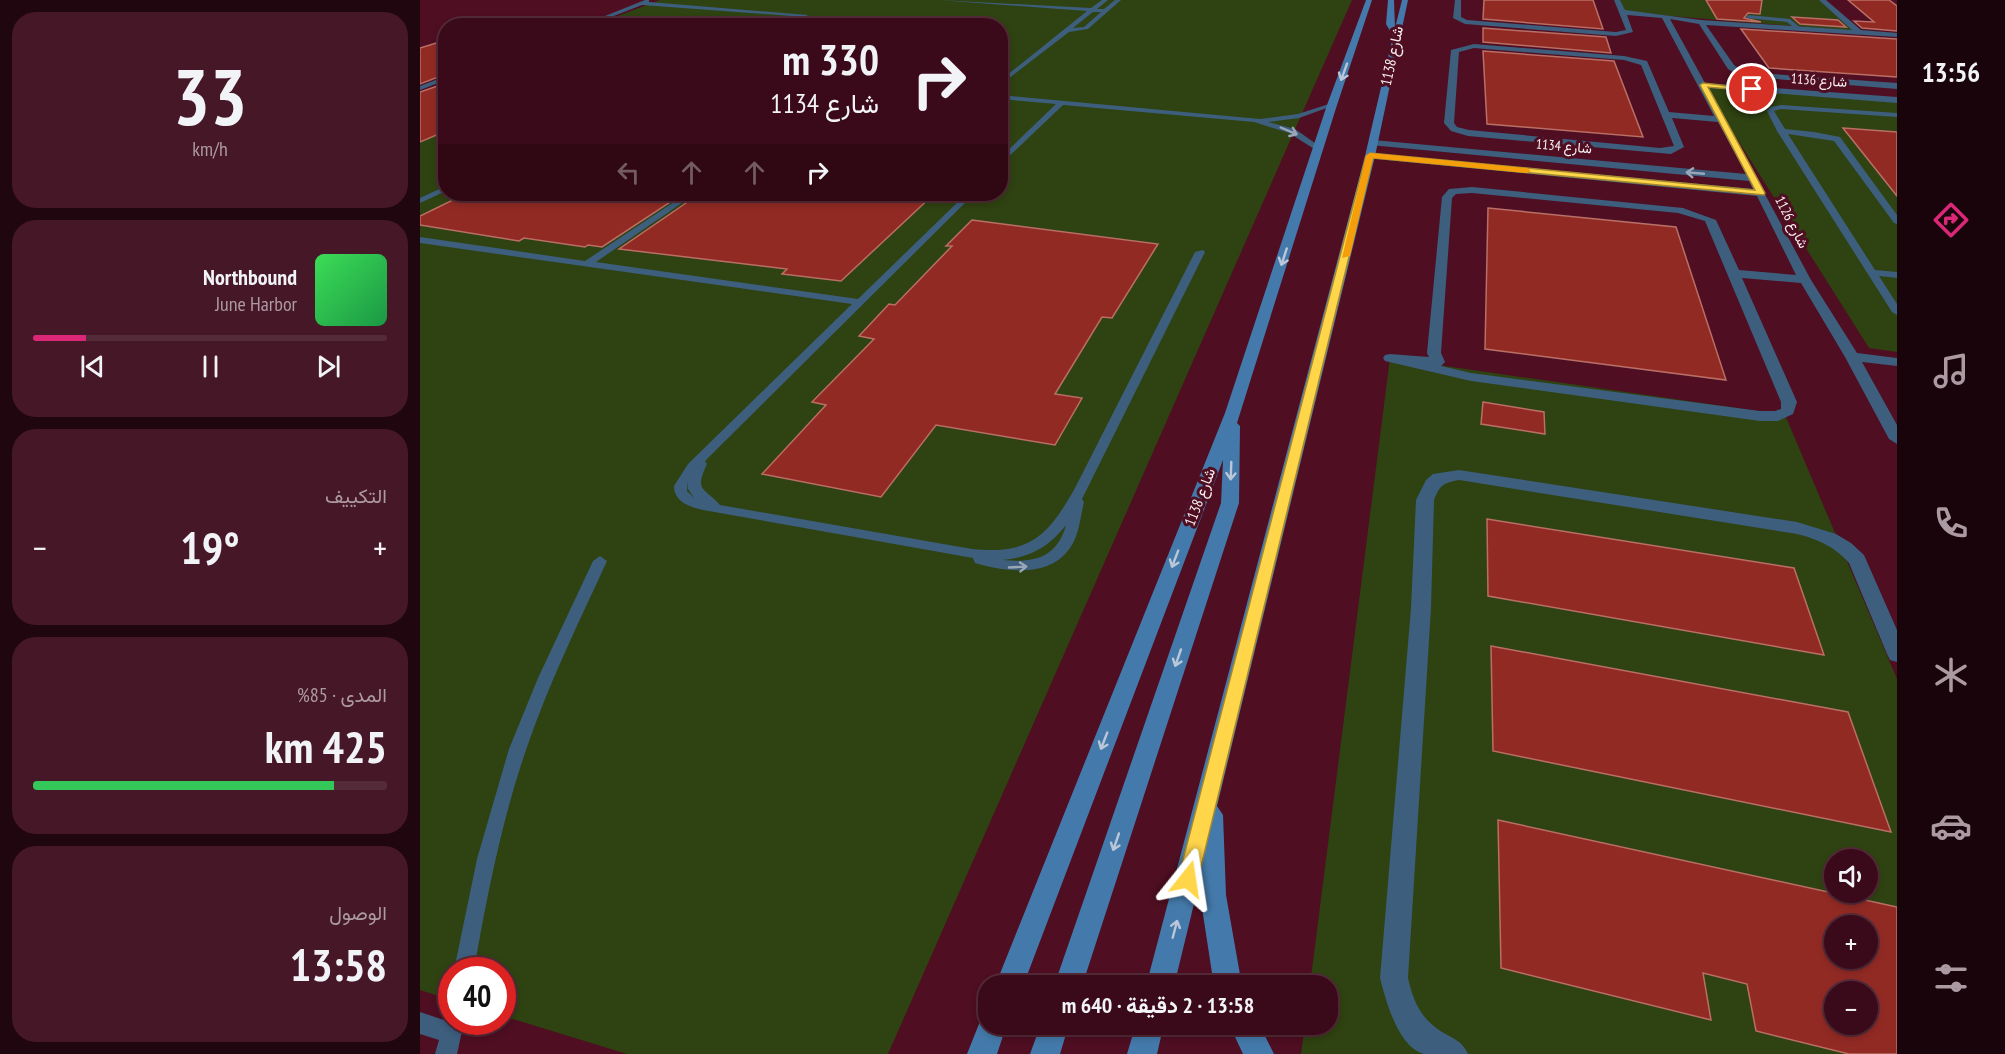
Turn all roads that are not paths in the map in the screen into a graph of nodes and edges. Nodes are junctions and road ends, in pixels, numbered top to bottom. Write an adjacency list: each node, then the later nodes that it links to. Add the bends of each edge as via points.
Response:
1 (649, 0): 13 (lane)
2 (706, 0): 15 (lane)
3 (716, 0): 16 (lane)
4 (941, 0): 17 (lane)
5 (987, 0): 17 (lane)
6 (1105, 0): 17 (lane)
7 (1118, 0): 18 (lane)
8 (1391, 0): 29 (street, via 1390,24)
9 (1405, 0): 29 (street, شارع 1138)
10 (1458, 0): 19 (street, via 1457,18 1462,21 1516,27 1629,32)
11 (1617, 0): 19 (street)
12 (1822, 0): 27 (street)
13 (640, 3): 15 (lane); 23 (lane)
14 (1364, 6): 40 (street, شارع 1138, one-way to 40)
15 (689, 7): 16 (lane)
16 (698, 7): 20 (lane)
17 (1094, 9): 18 (lane); 26 (lane)
18 (1106, 10): 26 (lane, via 1086,28)
19 (1621, 12): 21 (street)
20 (805, 15)
21 (1665, 16): 24 (street); 33 (street, شارع 1126)
22 (1748, 17): 25 (lane, via 1788,20)
23 (602, 18)
24 (1701, 22): 25 (street); 32 (street, via 1731,67 1742,74)
25 (1799, 29): 27 (street)
26 (1068, 30): 30 (lane)
27 (1860, 33): 28 (street)
28 (1897, 35)
29 (1395, 38): 46 (street, شارع 1138)
30 (1008, 77)
31 (438, 81): 35 (lane)
32 (1846, 83): 34 (street); 36 (street)
33 (1703, 85): 36 (street, شارع 1136); 43 (street, شارع 1126)
34 (1897, 86)
35 (420, 87)
36 (1859, 97): 38 (street, شارع 1136)
37 (1008, 98): 39 (lane)
38 (1897, 100)
39 (1062, 102): 44 (lane); 48 (lane)
40 (1332, 105): 44 (lane, via 1299,116); 47 (street, شارع 1138)
41 (1666, 115): 41 (street, via 1645,64 1636,60 1474,46 1455,50 1449,123 1458,131 1671,151 1679,147); 43 (street)
42 (1897, 115): 45 (lane, via 1773,108 1770,111)
43 (1721, 119): 49 (street, شارع 1126)
44 (1255, 120): 47 (lane, one-way to 47, via 1292,131)
45 (1781, 131): 55 (lane, via 1837,139); 60 (lane)
46 (1372, 149): 49 (street, شارع 1134, one-way to 46); 51 (street, شارع 1134); 71 (street, شارع 1138)
47 (1318, 150): 67 (street, شارع 1138, one-way to 67)
48 (1008, 155)
49 (1753, 178): 51 (street, شارع 1126)
50 (438, 192): 52 (lane)
51 (1761, 193): 62 (street, شارع 1126)
52 (420, 201)
53 (682, 201): 58 (lane)
54 (963, 201): 63 (lane)
55 (1897, 221)
56 (420, 240): 58 (lane)
57 (1200, 252): 63 (lane, via 1081,486 1066,543 1057,554 1024,567 1006,567 962,552 690,503 681,496 683,477)
58 (588, 264): 63 (lane)
59 (1734, 273): 59 (street, via 1712,222 1697,214 1453,191 1447,197 1442,250 1434,353 1438,362 1390,358 1483,379 1760,416 1785,415 1789,402); 62 (street)
60 (1872, 273): 61 (lane); 64 (lane)
61 (1897, 275)
62 (1804, 280): 65 (street, شارع 1126)
63 (860, 302)
64 (1897, 312)
65 (1852, 357): 66 (street); 68 (street, شارع 1126)
66 (1897, 362)
67 (1233, 413): 73 (street, شارع 1138, one-way to 73); 74 (street, one-way to 74, via 1230,503)
68 (1897, 439)
69 (600, 561): 72 (lane, via 518,748 493,827)
70 (1897, 654): 87 (street, via 1857,560 1830,537 1797,528 1459,475 1432,484 1425,500 1394,978 1408,1022 1425,1039)
71 (1210, 793): 75 (street, شارع 1138, one-way to 71); 76 (street, via 1213,895)
72 (467, 957)
73 (1013, 975)
74 (1072, 975)
75 (1163, 975)
76 (1226, 975)
77 (420, 1023): 82 (lane)
78 (989, 1035): 83 (street)
79 (1051, 1035): 84 (street)
80 (1147, 1035): 85 (street)
81 (1249, 1035): 86 (street)
82 (451, 1036)
83 (982, 1054)
84 (1045, 1054)
85 (1142, 1054)
86 (1259, 1054)
87 (1453, 1054)

